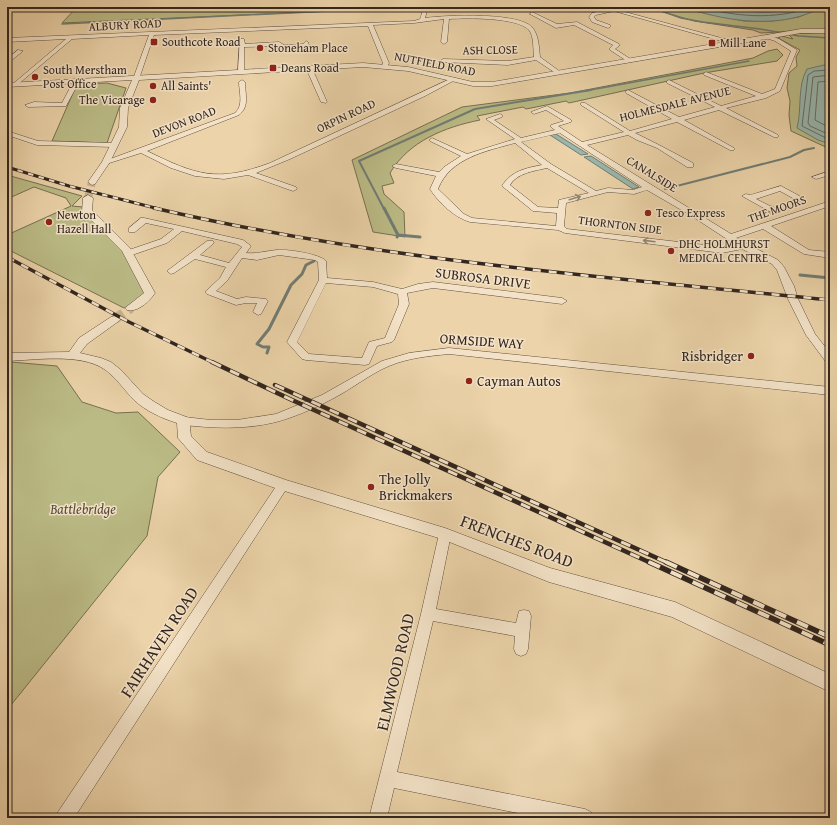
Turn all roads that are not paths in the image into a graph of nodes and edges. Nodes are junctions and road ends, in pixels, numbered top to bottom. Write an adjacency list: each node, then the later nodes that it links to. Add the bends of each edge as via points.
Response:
1 (426, 8): 4 (street)
2 (532, 14): 19 (street, via 556,26 575,23 590,29 617,46 612,49)
3 (447, 18): 4 (street, ALBURY ROAD); 13 (street); 18 (street, ALBURY ROAD, via 508,19 523,23 532,31)
4 (422, 20): 5 (street, ALBURY ROAD)
5 (370, 24): 7 (street, ALBURY ROAD); 22 (street)
6 (608, 26): 15 (street, via 594,21 591,17 614,10)
7 (243, 30): 9 (street, ALBURY ROAD); 16 (street)
8 (830, 31): 11 (street, NUTFIELD ROAD)
9 (152, 33): 10 (street, ALBURY ROAD); 27 (street)
10 (71, 37): 12 (street, ALBURY ROAD); 32 (street)
11 (768, 37): 15 (street, NUTFIELD ROAD); 35 (street, HOLMESDALE AVENUE, via 794,50 778,90)
12 (7, 40)
13 (444, 42)
14 (306, 43): 16 (street, via 306,46)
15 (734, 43): 19 (street, NUTFIELD ROAD)
16 (242, 46): 24 (street)
17 (20, 52): 20 (street)
18 (537, 58): 21 (street, ASH CLOSE, via 508,63); 25 (street)
19 (629, 60): 25 (street, NUTFIELD ROAD)
20 (7, 62)
21 (442, 62)
22 (385, 66): 23 (street, NUTFIELD ROAD); 28 (street, NUTFIELD ROAD, via 408,68)
23 (309, 68): 24 (street, NUTFIELD ROAD); 36 (street)
24 (241, 71): 27 (street, NUTFIELD ROAD)
25 (559, 73): 28 (street, NUTFIELD ROAD, via 492,84)
26 (706, 74): 35 (street)
27 (136, 79): 29 (street, NUTFIELD ROAD); 51 (street, via 124,108 123,127)
28 (452, 80): 59 (street, ORPIN ROAD, via 273,165)
29 (76, 82): 32 (street, NUTFIELD ROAD); 37 (street, via 64,105)
30 (242, 82): 53 (street, DEVON ROAD, via 242,110)
31 (669, 82): 39 (street)
32 (16, 84): 33 (street, NUTFIELD ROAD)
33 (7, 85)
34 (628, 92): 42 (street)
35 (762, 96): 39 (street, HOLMESDALE AVENUE)
36 (324, 102)
37 (28, 104)
38 (583, 104): 43 (street)
39 (717, 106): 42 (street, HOLMESDALE AVENUE); 47 (street)
40 (534, 112): 44 (street, via 547,108 569,122 553,126)
41 (500, 116): 49 (street, via 488,118)
42 (674, 118): 43 (street, HOLMESDALE AVENUE); 46 (street, HOLMESDALE AVENUE); 52 (street)
43 (622, 129): 46 (street); 50 (street, HOLMESDALE AVENUE)
44 (561, 131): 49 (street); 50 (street, CANALSIDE)
45 (7, 133): 51 (street, via 37,143)
46 (629, 133): 50 (street, HOLMESDALE AVENUE); 56 (street)
47 (776, 136)
48 (432, 140): 54 (street)
49 (518, 141): 54 (street); 58 (street)
50 (579, 142): 66 (street, CANALSIDE)
51 (114, 145): 55 (street)
52 (732, 149)
53 (142, 151): 55 (street, DEVON ROAD); 59 (street, ORPIN ROAD, via 192,174 218,177)
54 (466, 156): 61 (street)
55 (106, 162): 64 (street)
56 (690, 165)
57 (396, 166): 61 (street)
58 (548, 166): 63 (street, via 521,173); 68 (street)
59 (250, 173): 67 (street, ORPIN ROAD)
60 (830, 173): 62 (street)
61 (440, 177): 76 (street, via 434,189 437,194 465,218 549,228)
62 (816, 177)
63 (510, 180): 65 (street); 72 (street, via 506,186 534,207)
64 (92, 182)
65 (521, 182)
66 (648, 187): 68 (street, THORNTON SIDE, via 634,192); 79 (street, CANALSIDE)
67 (293, 190)
68 (593, 192): 72 (street, THORNTON SIDE, one-way to 68, via 562,202)
69 (88, 198): 82 (street, via 87,211)
70 (830, 203): 71 (street, THE MOORS)
71 (818, 207): 73 (street); 74 (street, THE MOORS); 74 (street, via 781,188 747,196)
72 (561, 211): 76 (street, THORNTON SIDE)
73 (830, 213)
74 (786, 219): 75 (street, THE MOORS)
75 (765, 226): 79 (street, THE MOORS); 84 (street, via 807,252)
76 (560, 227): 81 (street, THORNTON SIDE, one-way to 76, via 722,250 565,231)
77 (180, 228): 78 (street, via 144,220); 82 (street, via 164,240); 83 (street, via 240,242 247,246)
78 (132, 230)
79 (731, 237): 81 (street, CANALSIDE)
80 (210, 243): 85 (street)
81 (743, 246): 96 (street, CANALSIDE, via 774,262 781,269 811,334)
82 (129, 254): 91 (street, via 150,293)
83 (240, 255): 86 (street); 88 (street, via 258,256 279,252 318,258 322,261)
84 (830, 255)
85 (194, 256): 86 (street); 87 (street)
86 (231, 266): 92 (street, via 224,279 210,292 236,302 263,301)
87 (171, 271)
88 (323, 280): 89 (street, via 390,287); 89 (street, via 292,342 306,357 365,362 373,344 389,340 404,304)
89 (402, 292): 90 (street, SUBROSA DRIVE, via 433,285)
90 (562, 302)
91 (132, 308)
92 (258, 312)
93 (115, 319): 94 (street, via 83,341)
94 (72, 356): 95 (street, ORMSIDE WAY); 98 (street, ORMSIDE WAY, via 105,364 119,374 143,400 164,414)
95 (7, 357)
96 (830, 360)
97 (830, 391): 98 (street, ORMSIDE WAY, via 449,351 417,355 387,363 330,395 289,414 265,421 222,425)
98 (184, 421): 99 (street, FRENCHES ROAD, via 185,438 202,456)
99 (283, 485): 100 (street, FRENCHES ROAD); 107 (street, FAIRHAVEN ROAD)
100 (445, 534): 101 (street, ELMWOOD ROAD); 105 (street, FRENCHES ROAD, via 549,576 675,610)
101 (428, 614): 103 (street); 106 (street, ELMWOOD ROAD)
102 (524, 616): 103 (street)
103 (523, 631): 104 (street)
104 (521, 649)
105 (830, 683)
106 (388, 779): 108 (street, ELMWOOD ROAD); 109 (street)
107 (64, 818)
108 (378, 818)
109 (585, 818)

